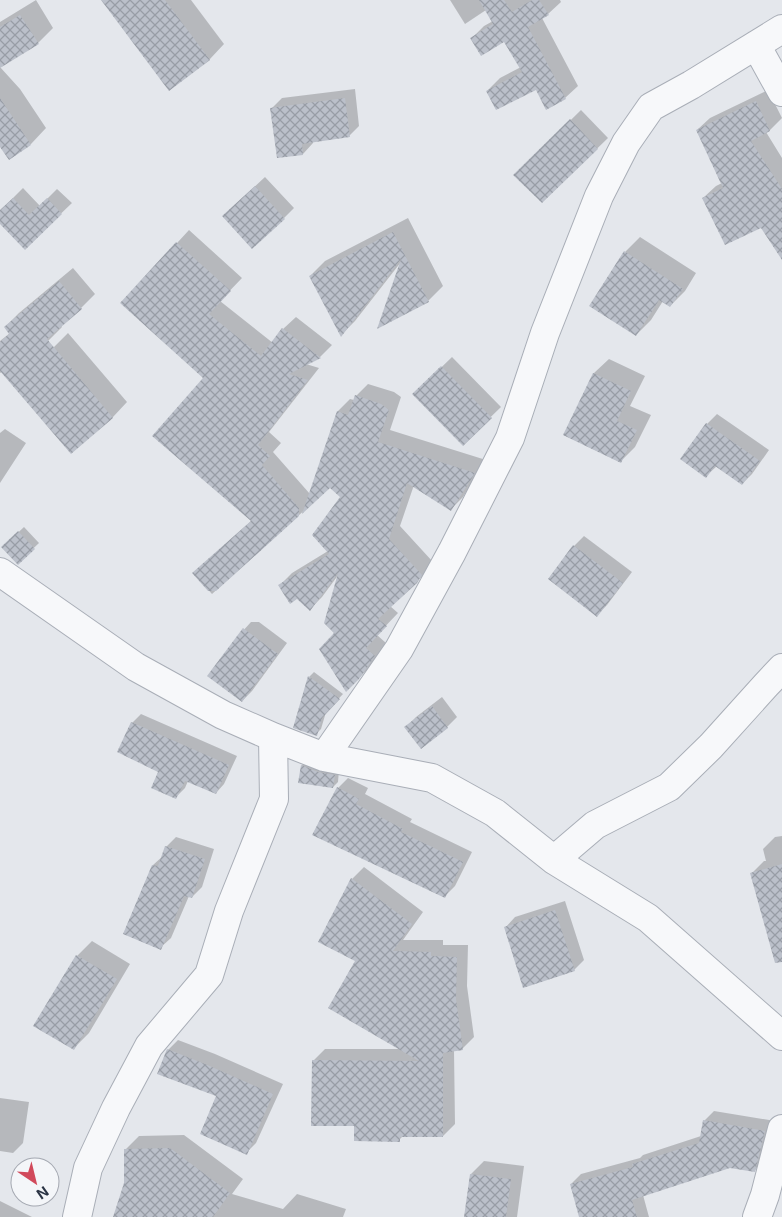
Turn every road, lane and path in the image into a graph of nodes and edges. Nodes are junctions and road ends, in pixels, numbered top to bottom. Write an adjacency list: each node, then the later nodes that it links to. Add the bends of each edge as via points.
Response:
1 (782, 29): 2 (street)
2 (756, 45): 3 (street); 7 (street, via 651,107 626,142 599,196 549,324 510,438 399,649)
3 (782, 92)
4 (0, 572): 6 (street, via 136,667 223,715)
5 (782, 668): 8 (street, via 669,787 595,825)
6 (273, 738): 7 (street); 11 (street, via 274,799 229,911 208,975 149,1046 88,1168)
7 (324, 757): 8 (street, via 432,778 495,813)
8 (554, 860): 9 (street, via 648,918)
9 (782, 1036)
10 (782, 1129): 12 (street)
11 (77, 1217)
12 (758, 1217)

